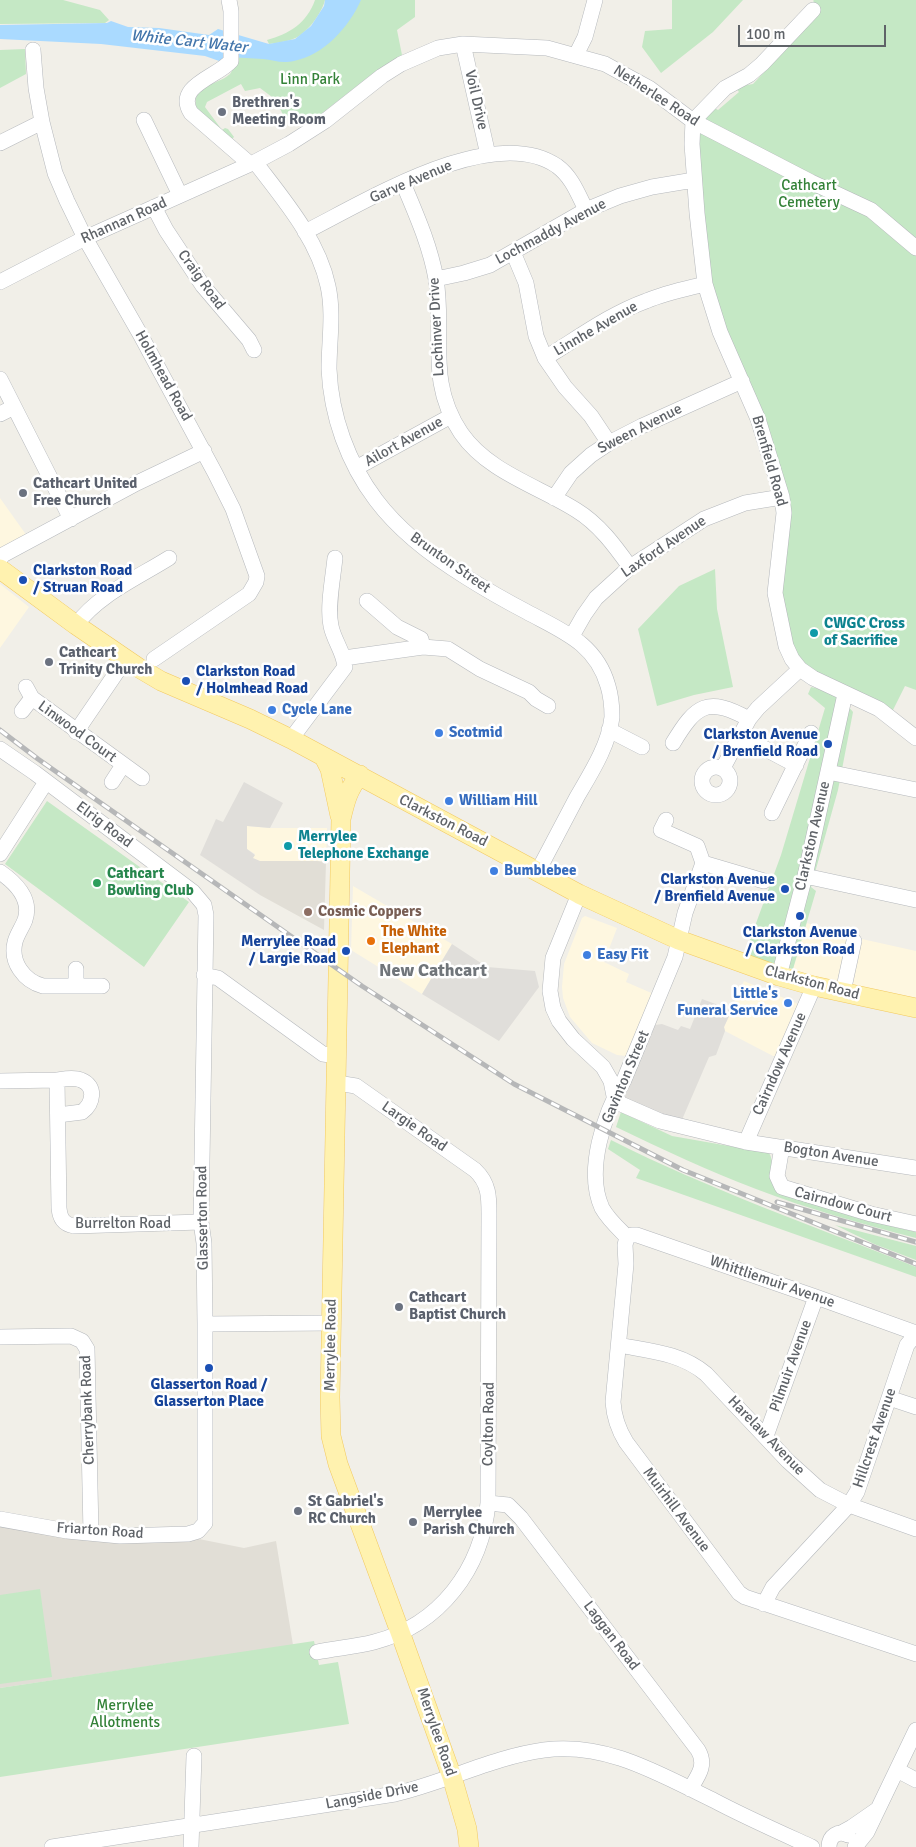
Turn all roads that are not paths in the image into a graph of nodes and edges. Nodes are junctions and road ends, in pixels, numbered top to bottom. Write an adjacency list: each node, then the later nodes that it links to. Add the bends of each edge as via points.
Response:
1 (595, 0): 6 (street)
2 (230, 6): 12 (street, Brunton Street, via 227,64 189,92 187,107)
3 (813, 10): 8 (street, via 762,64 725,88)
4 (463, 44): 6 (street, Netherlee Road, via 533,46); 11 (street, Voil Drive); 12 (street, Netherlee Road, via 438,48 401,64 307,134)
5 (33, 50): 9 (street, Holmhead Road)
6 (576, 55): 8 (street, Netherlee Road, via 606,64 628,76)
7 (144, 120): 15 (street)
8 (693, 121): 13 (street, Brenfield Road); 20 (street, Netherlee Road, via 871,210)
9 (42, 122): 10 (street); 19 (street, Holmhead Road, via 54,167)
10 (0, 144)
11 (488, 155): 14 (street, Garve Avenue, via 448,165); 17 (street, Garve Avenue, via 523,153 551,163 568,177)
12 (253, 163): 15 (street, Rhannan Road); 18 (street, Brunton Street)
13 (694, 180): 17 (street, Lochmaddy Avenue, via 652,187); 24 (street, Brenfield Road)
14 (403, 182): 18 (street, Garve Avenue); 22 (street, Lochinver Drive, via 421,225)
15 (180, 195): 16 (street, Rhannan Road)
16 (154, 207): 19 (street, Rhannan Road); 25 (street, Craig Road, via 203,286 250,340)
17 (586, 210): 21 (street, Lochmaddy Avenue)
18 (305, 232): 34 (street, Brunton Street, via 328,285 331,387 340,430)
19 (85, 238): 23 (street, Rhannan Road); 33 (street, Holmhead Road)
20 (916, 248)
21 (512, 252): 22 (street, Lochmaddy Avenue, via 490,265); 26 (street, via 526,283 536,336)
22 (436, 279): 31 (street, Lochinver Drive, via 440,377)
23 (0, 282)
24 (705, 284): 26 (street, Linnhe Avenue, via 644,301); 28 (street, Brenfield Road, via 720,332)
25 (254, 350)
26 (545, 358): 32 (street)
27 (0, 379): 29 (street)
28 (742, 381): 32 (street, Sween Avenue); 35 (street, Brenfield Road, via 758,419)
29 (14, 407): 30 (street); 37 (street)
30 (0, 414)
31 (451, 416): 34 (street, Ailort Avenue); 36 (street, Lochinver Drive, via 466,440 482,456)
32 (609, 444): 36 (street, Sween Avenue, via 570,473)
33 (204, 451): 37 (street); 48 (street, Holmhead Road, via 238,523 255,567 256,582 249,594)
34 (356, 468): 45 (street, Brunton Street, via 386,513 425,549 483,587)
35 (782, 497): 41 (street, Laxford Avenue, via 745,503 704,519); 50 (street, Brenfield Road, via 784,513 775,593 786,646)
36 (554, 498): 41 (street, Lochinver Drive, via 591,521)
37 (71, 519): 40 (street)
38 (169, 558): 44 (street, via 104,598)
39 (335, 558): 47 (street, via 329,616)
40 (0, 559)
41 (630, 567): 45 (street, Laxford Avenue, via 596,598)
42 (0, 569): 44 (main road, Clarkston Road)
43 (367, 601): 46 (street, via 397,627 421,639)
44 (76, 625): 49 (main road, Clarkston Road)
45 (572, 636): 55 (street, Brunton Street, via 603,672 612,715)
46 (423, 647): 47 (street); 52 (street, via 448,649 480,670 533,686 536,699)
47 (344, 658): 60 (street, via 345,667 338,678)
48 (154, 659)
49 (125, 660): 56 (street); 60 (main road, Clarkston Road, via 161,681)
50 (800, 669): 51 (street, Brenfield Road); 54 (street)
51 (845, 694): 59 (street, Brenfield Road, via 879,709); 69 (street, Clarkston Avenue)
52 (548, 706)
53 (22, 711): 56 (street, Linwood Court, via 29,692)
54 (750, 719): 58 (street); 61 (street, via 728,709 706,708 691,716)
55 (609, 730): 62 (street); 79 (street, Brunton Street, via 593,768)
56 (76, 732): 65 (street, Linwood Court)
57 (811, 733): 66 (street)
58 (741, 736): 66 (street); 67 (street)
59 (916, 738)
60 (291, 739): 64 (main road, Clarkston Road)
61 (673, 743)
62 (642, 747)
63 (0, 749): 71 (street, Elrig Road)
64 (324, 757): 68 (main road, Clarkston Road); 75 (main road, Merrylee Road, via 330,769)
65 (123, 765): 70 (street, Linwood Court); 72 (street, Linwood Court)
66 (796, 765): 74 (street)
67 (723, 768)
68 (354, 772): 75 (main road, Merrylee Road); 79 (main road, Clarkston Road, via 397,798)
69 (828, 772): 73 (street); 81 (street, Clarkston Avenue)
70 (142, 778)
71 (46, 782): 77 (street); 85 (street, Elrig Road, via 193,892)
72 (112, 782)
73 (916, 790)
74 (772, 813)
75 (339, 814): 96 (main road, Merrylee Road)
76 (661, 831): 78 (street, via 697,846)
77 (0, 854)
78 (703, 864): 82 (street); 86 (street, Gavinton Street)
79 (538, 871): 83 (main road, Clarkston Road)
80 (0, 872): 91 (street, via 17,885 25,902 25,921 14,950 20,970 36,984)
81 (804, 876): 84 (street); 90 (street, Clarkston Avenue)
82 (764, 880)
83 (579, 894): 86 (main road, Clarkston Road); 100 (street, via 553,958 550,991 559,1021 603,1067 611,1081)
84 (916, 900)
85 (204, 905): 89 (street, Glasserton Road)
86 (679, 940): 90 (main road, Clarkston Road); 100 (street, Gavinton Street, via 660,996)
87 (854, 941): 94 (street)
88 (76, 969): 91 (street)
89 (204, 975): 96 (street, via 218,978 323,1054); 106 (street, Glasserton Road)
90 (778, 976): 93 (main road, Clarkston Road)
91 (76, 986): 92 (street)
92 (102, 986)
93 (814, 986): 94 (main road, Clarkston Road); 102 (street, Cairndow Avenue)
94 (844, 992): 95 (main road, Clarkston Road)
95 (916, 1008)
96 (337, 1056): 99 (main road, Merrylee Road)
97 (57, 1080): 98 (street); 101 (street, Burrelton Road); 101 (street, via 83,1080 90,1087 92,1098 82,1112)
98 (0, 1081)
99 (337, 1083): 105 (street, Largie Road, via 356,1086 475,1170); 110 (main road, Merrylee Road)
100 (614, 1096): 102 (street, Bogton Avenue, via 620,1104 660,1121); 108 (street, Gavinton Street, via 597,1148 594,1184 603,1210)
101 (58, 1115): 106 (street, Burrelton Road, via 59,1208 65,1223 74,1226)
102 (746, 1142): 103 (street, Bogton Avenue)
103 (782, 1147): 104 (street, Bogton Avenue); 107 (street, Cairndow Court, via 777,1176 782,1187 855,1210)
104 (916, 1168)
105 (485, 1182): 118 (street, Coylton Road, via 489,1199)
106 (201, 1222): 111 (street, Glasserton Road)
107 (916, 1224)
108 (627, 1238): 109 (street, Whittliemuir Avenue, via 637,1235); 114 (street, Muirhill Avenue)
109 (816, 1297): 112 (street, Whittliemuir Avenue); 117 (street, Pilmuir Avenue)
110 (332, 1323): 111 (street); 125 (main road, Merrylee Road, via 330,1420 335,1455)
111 (205, 1324): 121 (street, Glasserton Road, via 206,1516)
112 (916, 1334): 115 (street, Hillcrest Avenue, via 907,1345)
113 (0, 1337): 123 (street, Cherrybank Road, via 71,1336 82,1341 87,1348)
114 (618, 1345): 117 (street, Harelaw Avenue, via 682,1358 694,1364); 124 (street, Muirhill Avenue, via 613,1402 619,1432 739,1594)
115 (889, 1398): 116 (street); 119 (street, Hillcrest Avenue, via 857,1492)
116 (916, 1407)
117 (766, 1436): 119 (street, Harelaw Avenue, via 820,1490)
118 (488, 1503): 125 (street, Coylton Road, via 480,1544 466,1574 446,1602); 133 (street, Laggan Road, via 508,1505 520,1518 698,1750 702,1766)
119 (848, 1505): 122 (street, Harelaw Avenue); 124 (street, Hillcrest Avenue, via 773,1587)
120 (0, 1519): 123 (street, Friarton Road)
121 (200, 1529): 123 (street, Friarton Road, via 188,1534 120,1536)
122 (916, 1529)
123 (91, 1533)
124 (764, 1604): 127 (street, Muirhill Avenue)
125 (400, 1632): 126 (street, Coylton Road, via 374,1642); 131 (main road, Merrylee Road)
126 (317, 1652)
127 (916, 1654)
128 (916, 1730): 130 (street)
129 (194, 1756): 135 (street)
130 (897, 1770): 132 (street); 134 (street)
131 (452, 1777): 133 (street, Langside Drive, via 518,1755 577,1749 634,1762); 135 (street, Langside Drive, via 395,1794); 140 (main road, Merrylee Road)
132 (916, 1780)
133 (690, 1789): 137 (street, Langside Drive)
134 (879, 1808): 136 (street); 142 (street, via 867,1832)
135 (192, 1826): 138 (street, Langside Drive); 139 (street)
136 (834, 1838): 137 (street, Langside Drive); 142 (street, via 845,1833)
137 (789, 1842): 141 (street, Langside Drive)
138 (52, 1847)
139 (191, 1847)
140 (469, 1847)
141 (812, 1847)
142 (854, 1847)

